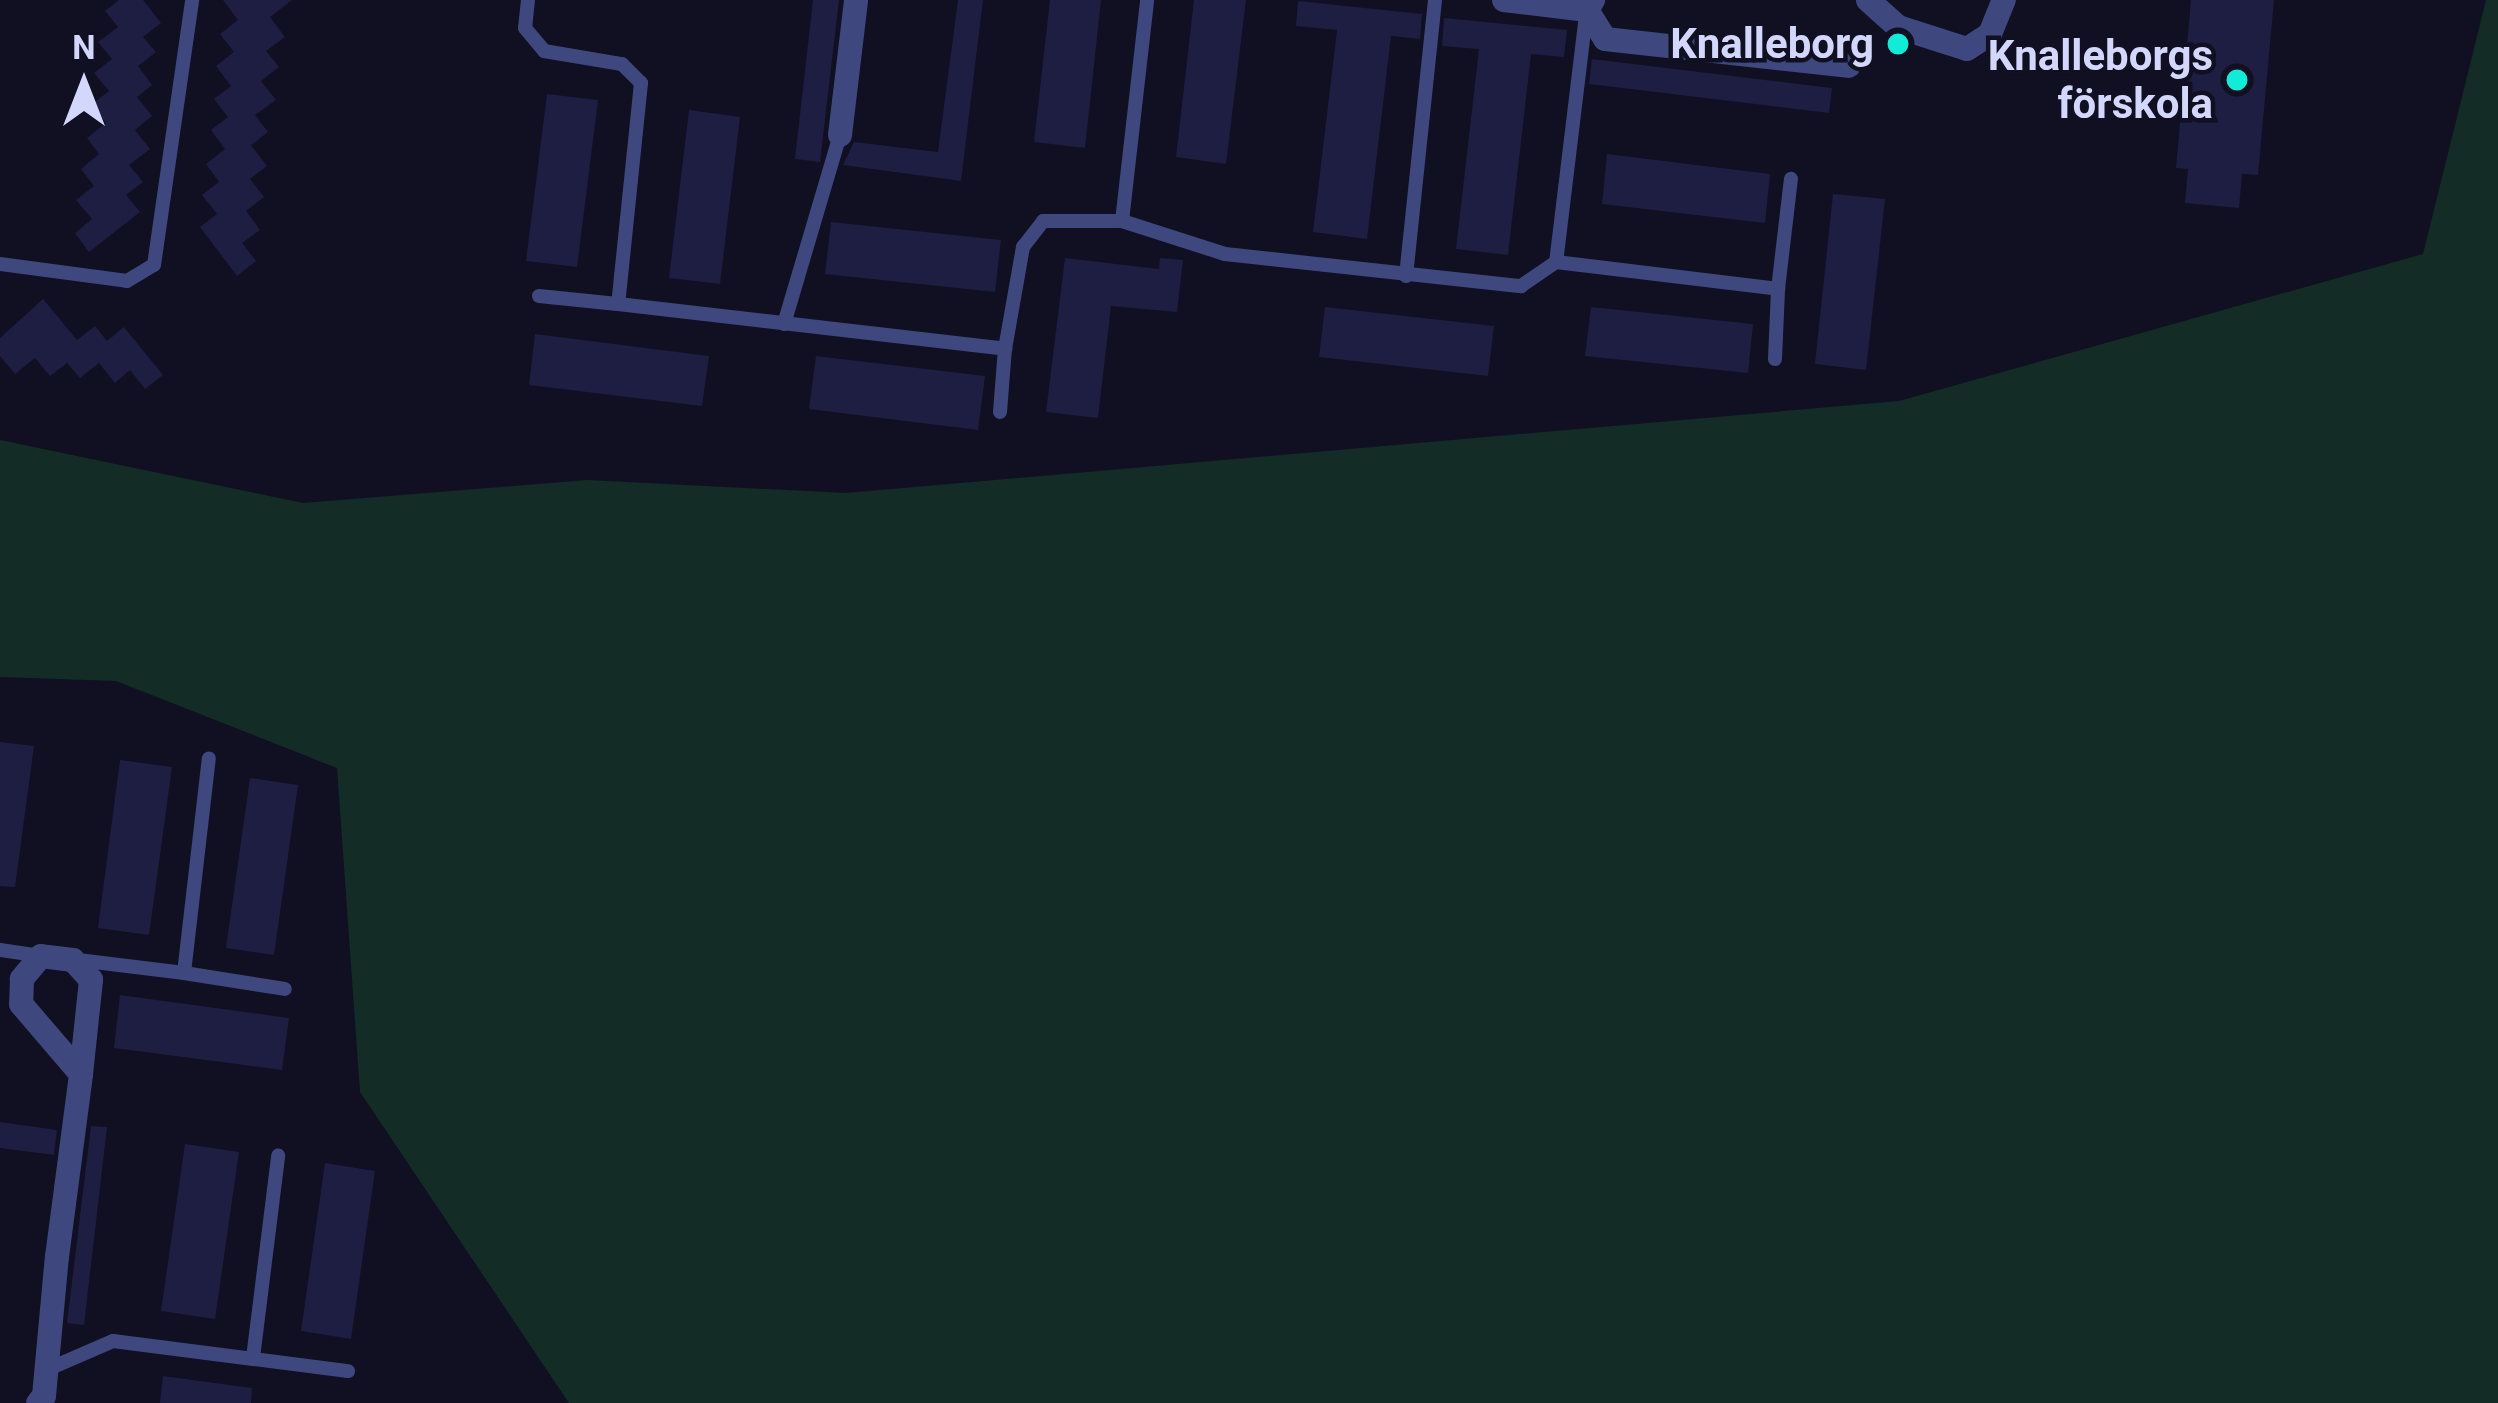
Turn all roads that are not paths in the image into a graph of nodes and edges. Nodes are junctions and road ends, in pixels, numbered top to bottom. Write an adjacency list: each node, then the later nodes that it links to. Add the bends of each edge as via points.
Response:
1 (191, 0): 15 (lane, via 154,265 127,280)
2 (528, 0): 19 (lane, via 525,28 544,50 622,64 641,83)
3 (856, 0): 11 (street)
4 (1147, 0): 13 (lane)
5 (1435, 0): 16 (lane)
6 (1504, 0): 9 (street)
7 (1868, 0): 8 (street, via 1898,27 1967,49 1990,34)
8 (2004, 0)
9 (1590, 5): 10 (street, via 1605,39); 14 (lane)
10 (1849, 66)
11 (840, 135): 20 (lane)
12 (1791, 179): 17 (lane)
13 (1122, 221): 16 (lane, via 1225,254); 21 (lane, via 1043,221 1023,247)
14 (1556, 262): 16 (lane, via 1521,286); 17 (lane)
15 (0, 264)
16 (1406, 275)
17 (1778, 289): 22 (lane)
18 (539, 296): 19 (lane)
19 (618, 304): 20 (lane)
20 (784, 324): 21 (lane)
21 (1005, 349): 23 (lane)
22 (1774, 358)
23 (1000, 412)
24 (209, 758): 28 (lane)
25 (0, 950): 26 (lane)
26 (41, 956): 27 (street); 30 (street, via 22,980 20,1004)
27 (73, 960): 28 (lane); 30 (street, via 92,980)
28 (184, 974): 29 (lane)
29 (285, 989)
30 (81, 1074): 33 (street)
31 (278, 1156): 32 (lane)
32 (253, 1358): 33 (lane, via 113,1341); 34 (lane)
33 (46, 1370): 35 (street)
34 (348, 1371)
35 (38, 1403)

